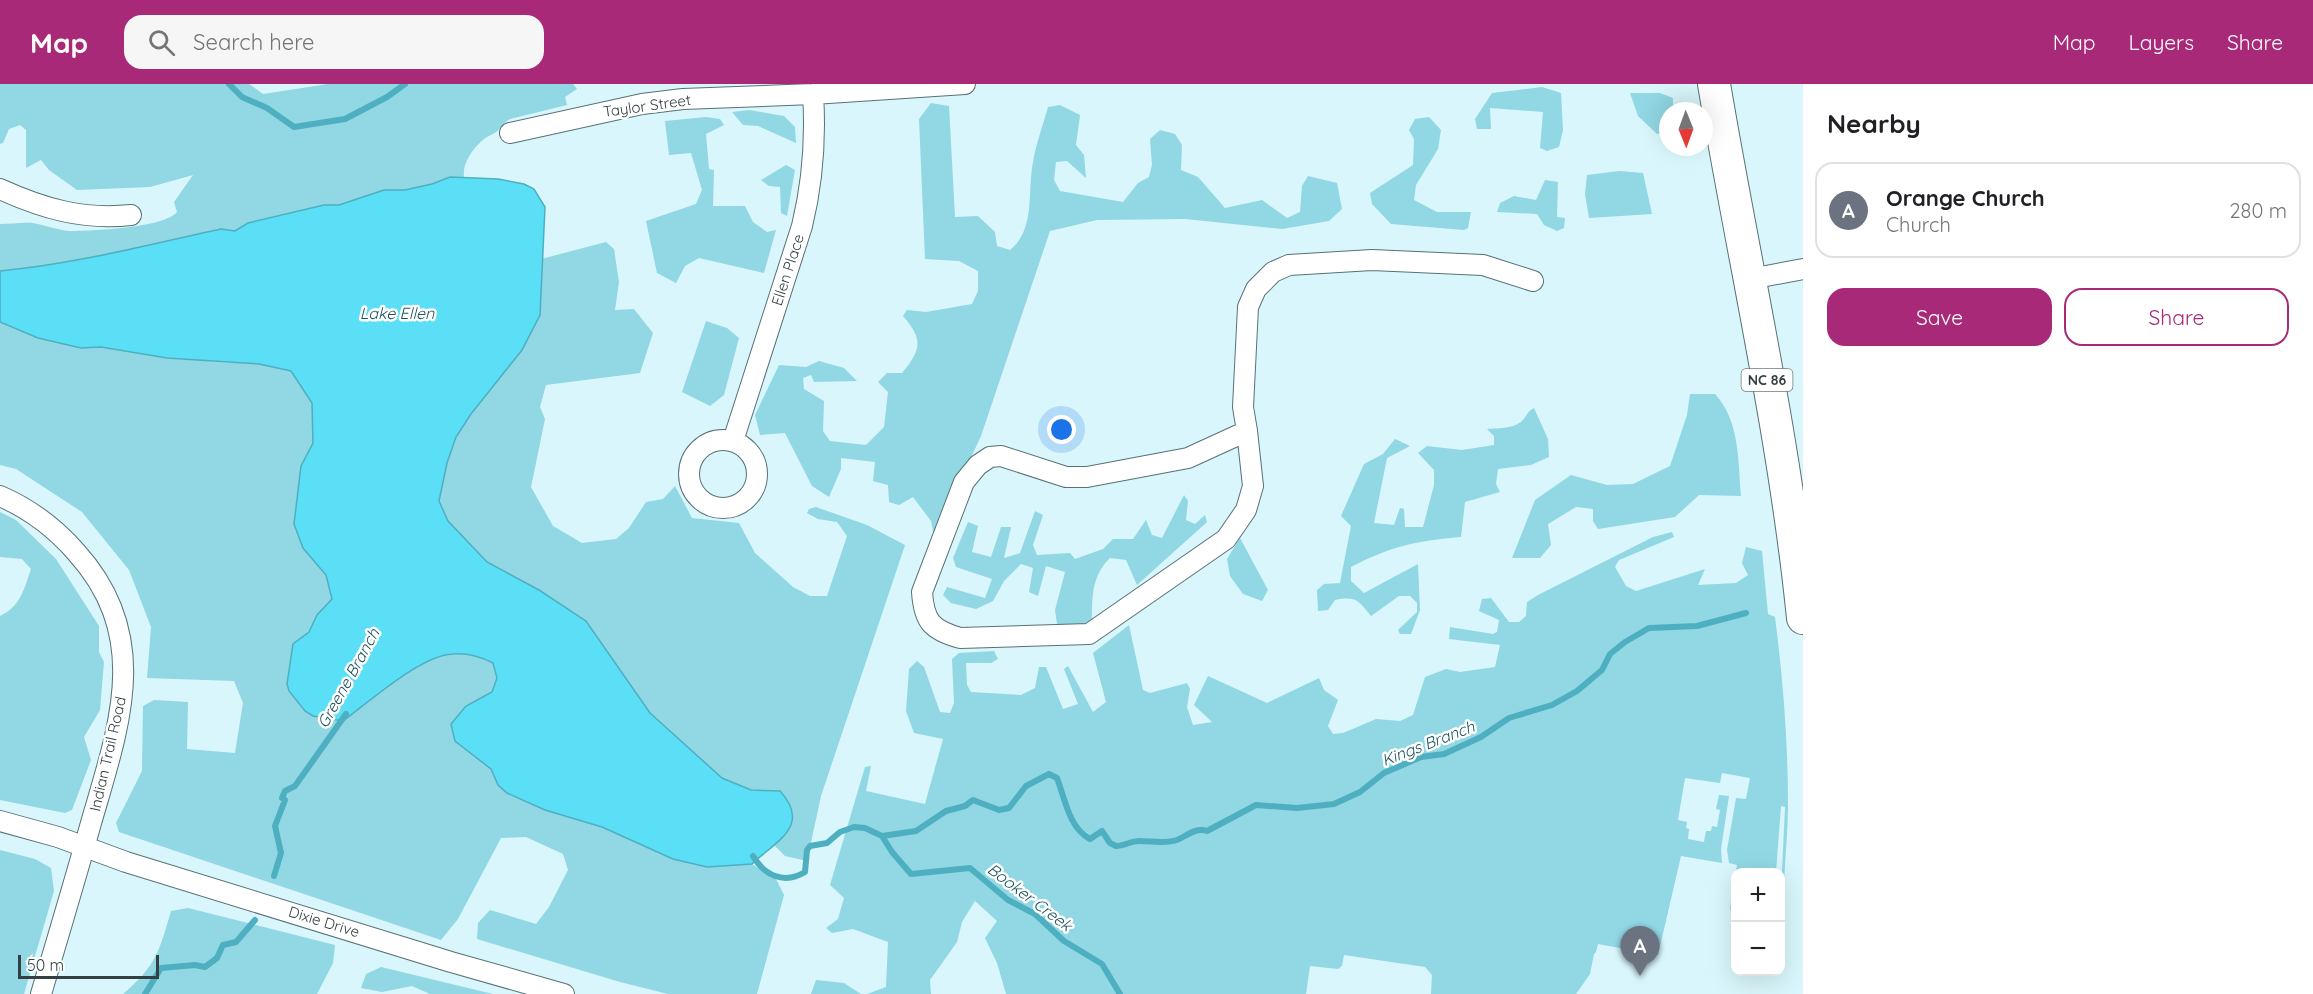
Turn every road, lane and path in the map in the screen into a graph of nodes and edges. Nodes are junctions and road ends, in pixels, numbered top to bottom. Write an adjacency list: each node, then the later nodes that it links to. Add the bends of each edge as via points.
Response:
1 (965, 84): 3 (street, Taylor Street)
2 (1714, 84): 8 (main road, NC 86)
3 (813, 94): 4 (street, Taylor Street, via 642,104); 11 (street, Ellen Place, via 815,132 810,195)
4 (510, 133)
5 (0, 189): 6 (street, via 72,215)
6 (131, 215)
7 (1803, 269): 8 (street)
8 (1750, 279): 13 (main road, NC 86)
9 (1533, 281): 10 (street, via 1482,265 1394,261 1289,265 1273,272 1256,289 1248,307 1243,407)
10 (1247, 431): 10 (street, via 1188,458 1087,477 1066,477 1001,456 990,457 964,482 922,592 924,610 932,625 942,633 960,638 1089,634 1226,539 1246,510 1253,486)
11 (733, 441)
12 (0, 496): 15 (street, Indian Trail Road, via 37,516 64,539 96,578 116,617 123,647 121,709)
13 (1803, 618)
14 (0, 821): 15 (street, Dixie Drive)
15 (84, 847): 16 (street, Indian Trail Road); 17 (street, Dixie Drive)
16 (41, 994)
17 (564, 994)

